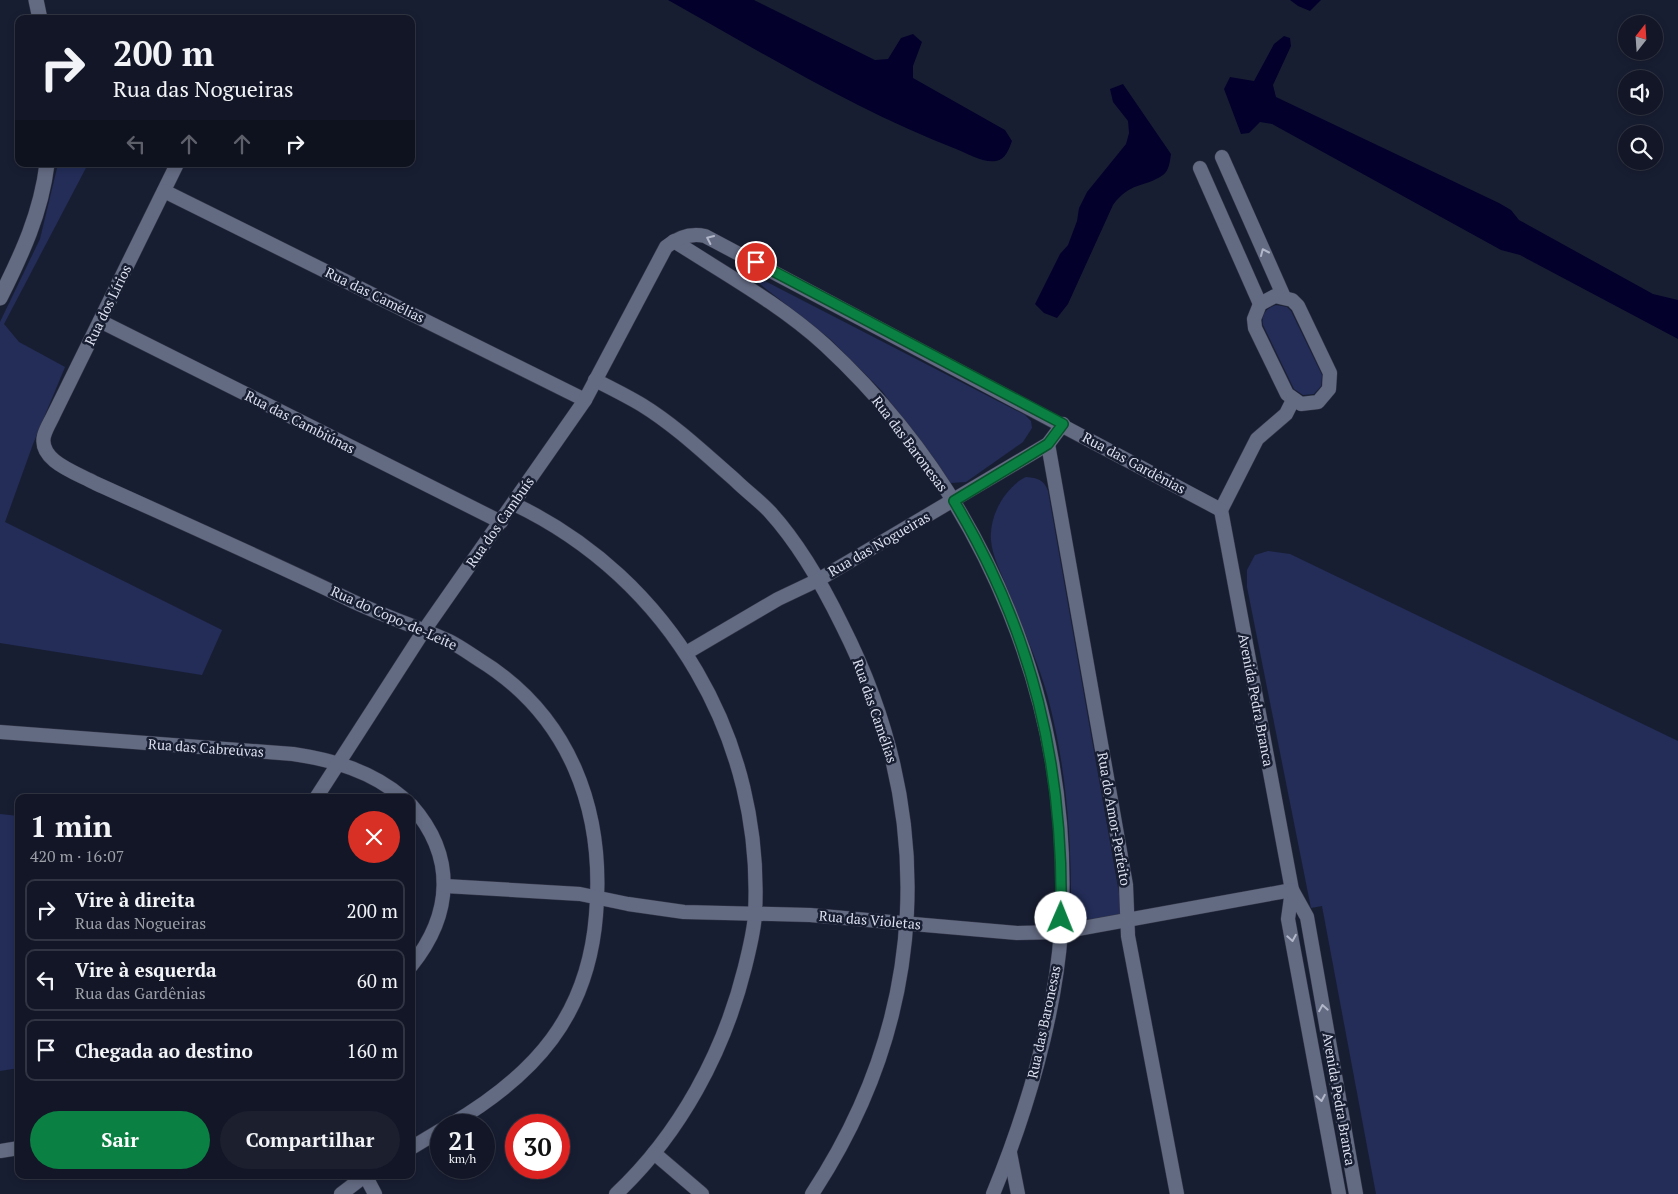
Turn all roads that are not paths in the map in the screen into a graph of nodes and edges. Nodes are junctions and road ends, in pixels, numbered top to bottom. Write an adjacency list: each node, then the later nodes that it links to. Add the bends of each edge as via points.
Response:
1 (36, 0): 2 (street)
2 (39, 15)
3 (1222, 157): 9 (street, one-way to 3)
4 (46, 167): 10 (street, via 38,213)
5 (176, 167): 7 (street, Rua dos Lírios)
6 (1200, 168): 11 (street)
7 (164, 191): 12 (street, Rua dos Lírios); 14 (street, Rua das Camélias)
8 (674, 241): 13 (street, Rua dos Cambuís, via 666,247); 16 (street, Rua das Gardênias, one-way to 8, via 705,236 695,234); 19 (street, Rua das Baronesas, via 791,317 824,344 892,416)
9 (1284, 296): 11 (street, via 1275,296); 15 (street, via 1298,306 1330,372 1331,381 1325,396 1318,402 1310,404)
10 (0, 298)
11 (1260, 304): 15 (street, via 1255,328 1287,394)
12 (100, 321): 18 (street, Rua dos Lírios, via 44,436); 22 (street, Rua das Cambiúnas)
13 (595, 380): 14 (street, Rua dos Cambuís); 23 (street, Rua das Camélias, via 643,406 713,460 770,512)
14 (585, 400): 20 (street, Rua dos Cambuís)
15 (1293, 400): 21 (street, via 1286,414 1257,439)
16 (1063, 424): 17 (street, Rua das Nogueiras); 21 (street, Rua das Gardênias)
17 (1048, 444): 19 (street, Rua das Nogueiras); 35 (street, Rua do Amor-Perfeito, via 1126,885)
18 (44, 448): 24 (street, Rua do Copo-de-Leite, via 56,462 95,483)
19 (954, 501): 23 (street, Rua das Nogueiras); 37 (street, Rua das Baronesas, via 978,541 1005,599 1029,663 1043,719 1060,830)
20 (514, 504): 22 (street, Rua dos Cambuís); 25 (street, via 543,518 611,567 644,598)
21 (1221, 510): 32 (street, Avenida Pedra Branca)
22 (501, 522): 24 (street, Rua dos Cambuís)
23 (818, 580): 25 (street, Rua das Nogueiras, via 778,599); 36 (street, Rua das Camélias, via 869,684 893,763 905,842)
24 (423, 632): 27 (street, Rua dos Cambuís); 33 (street, Rua do Copo-de-Leite, via 450,642 506,676 540,710 567,750 591,819 598,855)
25 (686, 653): 34 (street, via 715,708 740,779 750,824)
26 (0, 732): 27 (street, Rua das Cabreúvas, via 293,754)
27 (340, 763): 28 (street, Rua dos Cambuís); 29 (street, Rua das Cabreúvas)
28 (319, 794)
29 (397, 794)
30 (415, 810): 31 (street, via 434,835 441,852)
31 (445, 886): 33 (street, Rua das Violetas, via 550,891); 38 (street, via 432,933)
32 (1292, 890): 35 (street, Rua das Violetas); 56 (street, Avenida Pedra Branca, one-way to 56, via 1288,919); 57 (street, Avenida Pedra Branca, one-way to 32, via 1307,917)
33 (598, 898): 34 (street, Rua das Violetas, via 684,912); 39 (street, Rua do Copo-de-Leite, via 588,968 568,1014 525,1071)
34 (755, 915): 36 (street, Rua das Violetas, via 810,915); 44 (street, via 742,978 716,1051 689,1101)
35 (1127, 921): 37 (street, Rua das Violetas); 55 (street, Rua do Amor-Perfeito)
36 (907, 923): 37 (street, Rua das Violetas, via 1017,933); 52 (street, Rua das Camélias, via 904,964 895,1006 870,1088 855,1121)
37 (1061, 932): 45 (street, Rua das Baronesas, via 1038,1059)
38 (415, 961)
39 (468, 1114)
40 (430, 1137): 41 (street)
41 (415, 1146)
42 (15, 1149): 43 (street)
43 (0, 1151)
44 (654, 1153): 50 (street); 51 (street)
45 (1010, 1153): 53 (street, Rua das Baronesas); 54 (street)
46 (361, 1179): 48 (street)
47 (368, 1179): 49 (street)
48 (342, 1194)
49 (375, 1194)
50 (616, 1194)
51 (702, 1194)
52 (812, 1194)
53 (993, 1194)
54 (1018, 1194)
55 (1177, 1194)
56 (1338, 1194)
57 (1356, 1194)

